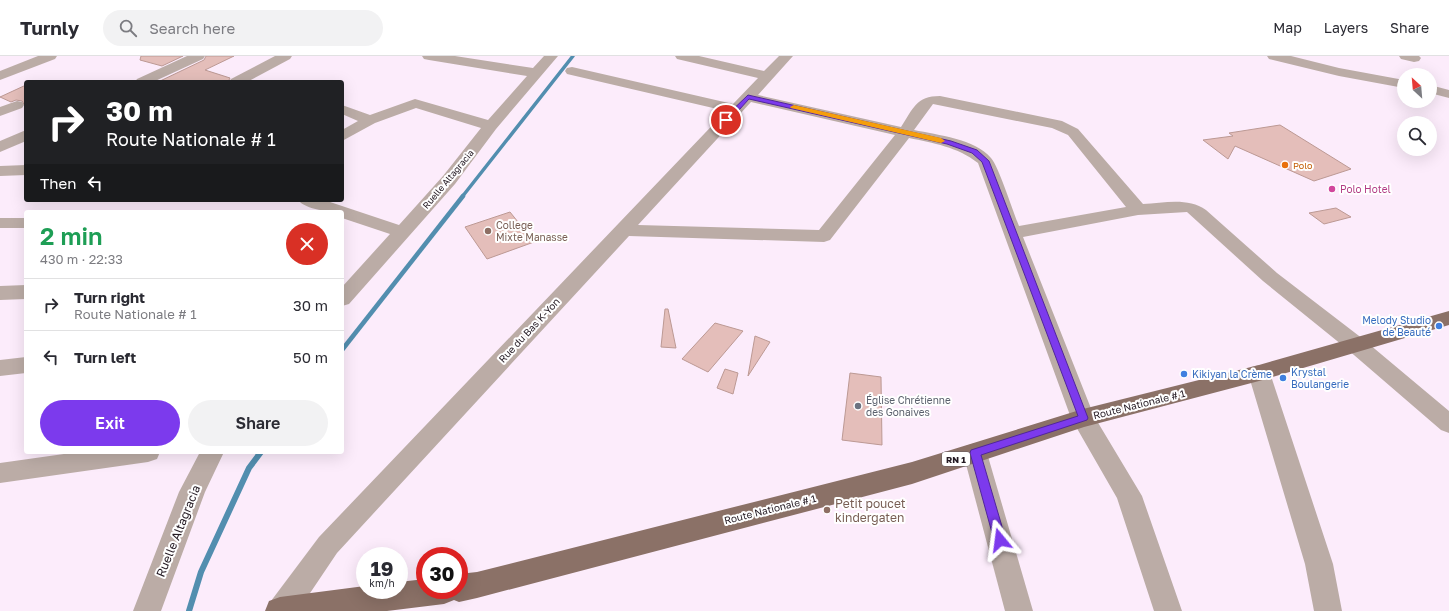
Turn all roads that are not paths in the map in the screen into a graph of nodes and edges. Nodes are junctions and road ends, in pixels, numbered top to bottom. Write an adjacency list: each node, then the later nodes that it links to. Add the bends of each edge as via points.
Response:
1 (50, 56): 14 (street)
2 (198, 56): 16 (street)
3 (285, 56): 13 (street)
4 (433, 56): 12 (street)
5 (551, 56): 12 (street, Ruelle Altagracia)
6 (682, 56): 15 (street)
7 (786, 56): 15 (street, Rue du Bas K-Yon)
8 (1274, 56): 10 (street)
9 (1330, 56): 10 (street, via 1328,60)
10 (1332, 70): 19 (street)
11 (572, 72): 22 (street)
12 (537, 73): 27 (street, Ruelle Altagracia)
13 (251, 75): 17 (street); 18 (street)
14 (0, 76)
15 (768, 76): 22 (street, Rue du Bas K-Yon)
16 (146, 80)
17 (240, 80)
18 (265, 80)
19 (1397, 83)
20 (1437, 91): 21 (street)
21 (1449, 94)
22 (742, 103): 28 (street); 40 (street, Rue du Bas K-Yon)
23 (17, 105): 25 (street)
24 (344, 110): 26 (street)
25 (0, 112)
26 (370, 120): 27 (street, via 415,104); 29 (street)
27 (491, 126): 41 (street, Ruelle Altagracia, via 449,180)
28 (905, 132): 36 (street, via 926,102 931,100 1063,126 1073,132); 40 (street, via 824,236); 42 (street, via 949,142 974,152 985,161)
29 (344, 135)
30 (24, 136): 31 (street)
31 (0, 147)
32 (24, 170): 33 (street)
33 (0, 171)
34 (313, 202): 35 (street)
35 (337, 210)
36 (1138, 210): 42 (street); 47 (street, via 1192,208 1270,277)
37 (344, 212): 41 (street)
38 (0, 223): 39 (street)
39 (24, 223)
40 (623, 230): 61 (street, Rue du Bas K-Yon, via 328,545)
41 (403, 232): 45 (street, Ruelle Altagracia)
42 (1013, 233): 51 (street)
43 (24, 292): 44 (street)
44 (0, 293)
45 (344, 297)
46 (1449, 318): 47 (main road, Route Nationale # 1 / RN 1)
47 (1355, 344): 50 (main road, Route Nationale # 1 / RN 1); 52 (street)
48 (24, 365): 49 (street)
49 (0, 368)
50 (1259, 373): 51 (main road, Route Nationale # 1 / RN 1); 64 (street, via 1319,564)
51 (1083, 418): 53 (main road, Route Nationale # 1 / RN 1); 63 (street, via 1129,496)
52 (1449, 424)
53 (975, 453): 57 (main road, Route Nationale # 1 / RN 1, via 912,472); 62 (street)
54 (134, 454): 56 (street)
55 (211, 454): 60 (street, Ruelle Altagracia, via 192,492)
56 (0, 473)
57 (468, 586)
58 (416, 595): 59 (main road)
59 (344, 608): 61 (main road)
60 (147, 611)
61 (281, 611)
62 (1019, 611)
63 (1168, 611)
64 (1328, 611)

